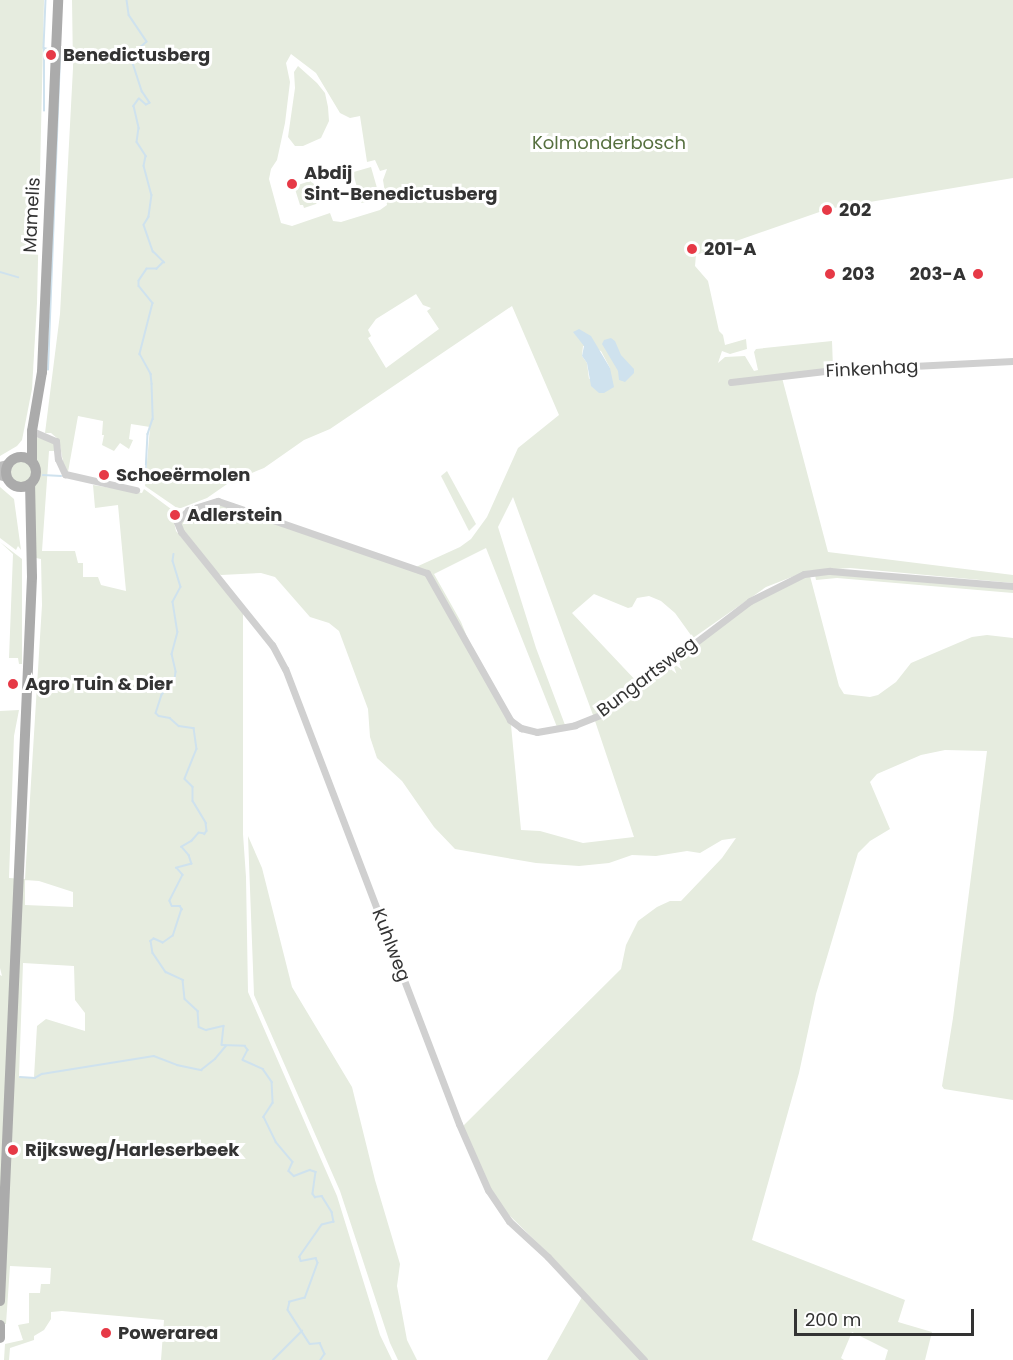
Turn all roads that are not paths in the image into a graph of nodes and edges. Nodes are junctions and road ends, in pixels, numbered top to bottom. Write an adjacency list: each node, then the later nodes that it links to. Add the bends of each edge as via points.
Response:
1 (58, 0): 4 (main road, Mamelis, via 42,372)
2 (1013, 361): 3 (street, Finkenhag, via 833,370)
3 (731, 382)
4 (33, 431): 5 (main road, Mamelis); 6 (main road, Mamelis); 11 (street, via 56,441 65,474)
5 (20, 456): 6 (main road); 7 (main road)
6 (32, 460): 9 (main road, via 37,472)
7 (4, 466): 8 (main road)
8 (4, 476): 10 (main road)
9 (30, 485): 10 (main road); 13 (main road)
10 (18, 487): 13 (main road)
11 (136, 490)
12 (188, 510): 14 (street, Bungartsweg, via 218,501 427,573 510,720 537,732 576,725 600,715 750,601 804,574 830,571); 18 (street, Kuhlweg, via 177,526 272,645 285,669 459,1124 488,1190 509,1221)
13 (29, 517): 15 (main road, via 32,577)
14 (1013, 586)
15 (0, 1301)
16 (0, 1324): 17 (main road)
17 (0, 1338)
18 (644, 1360)

